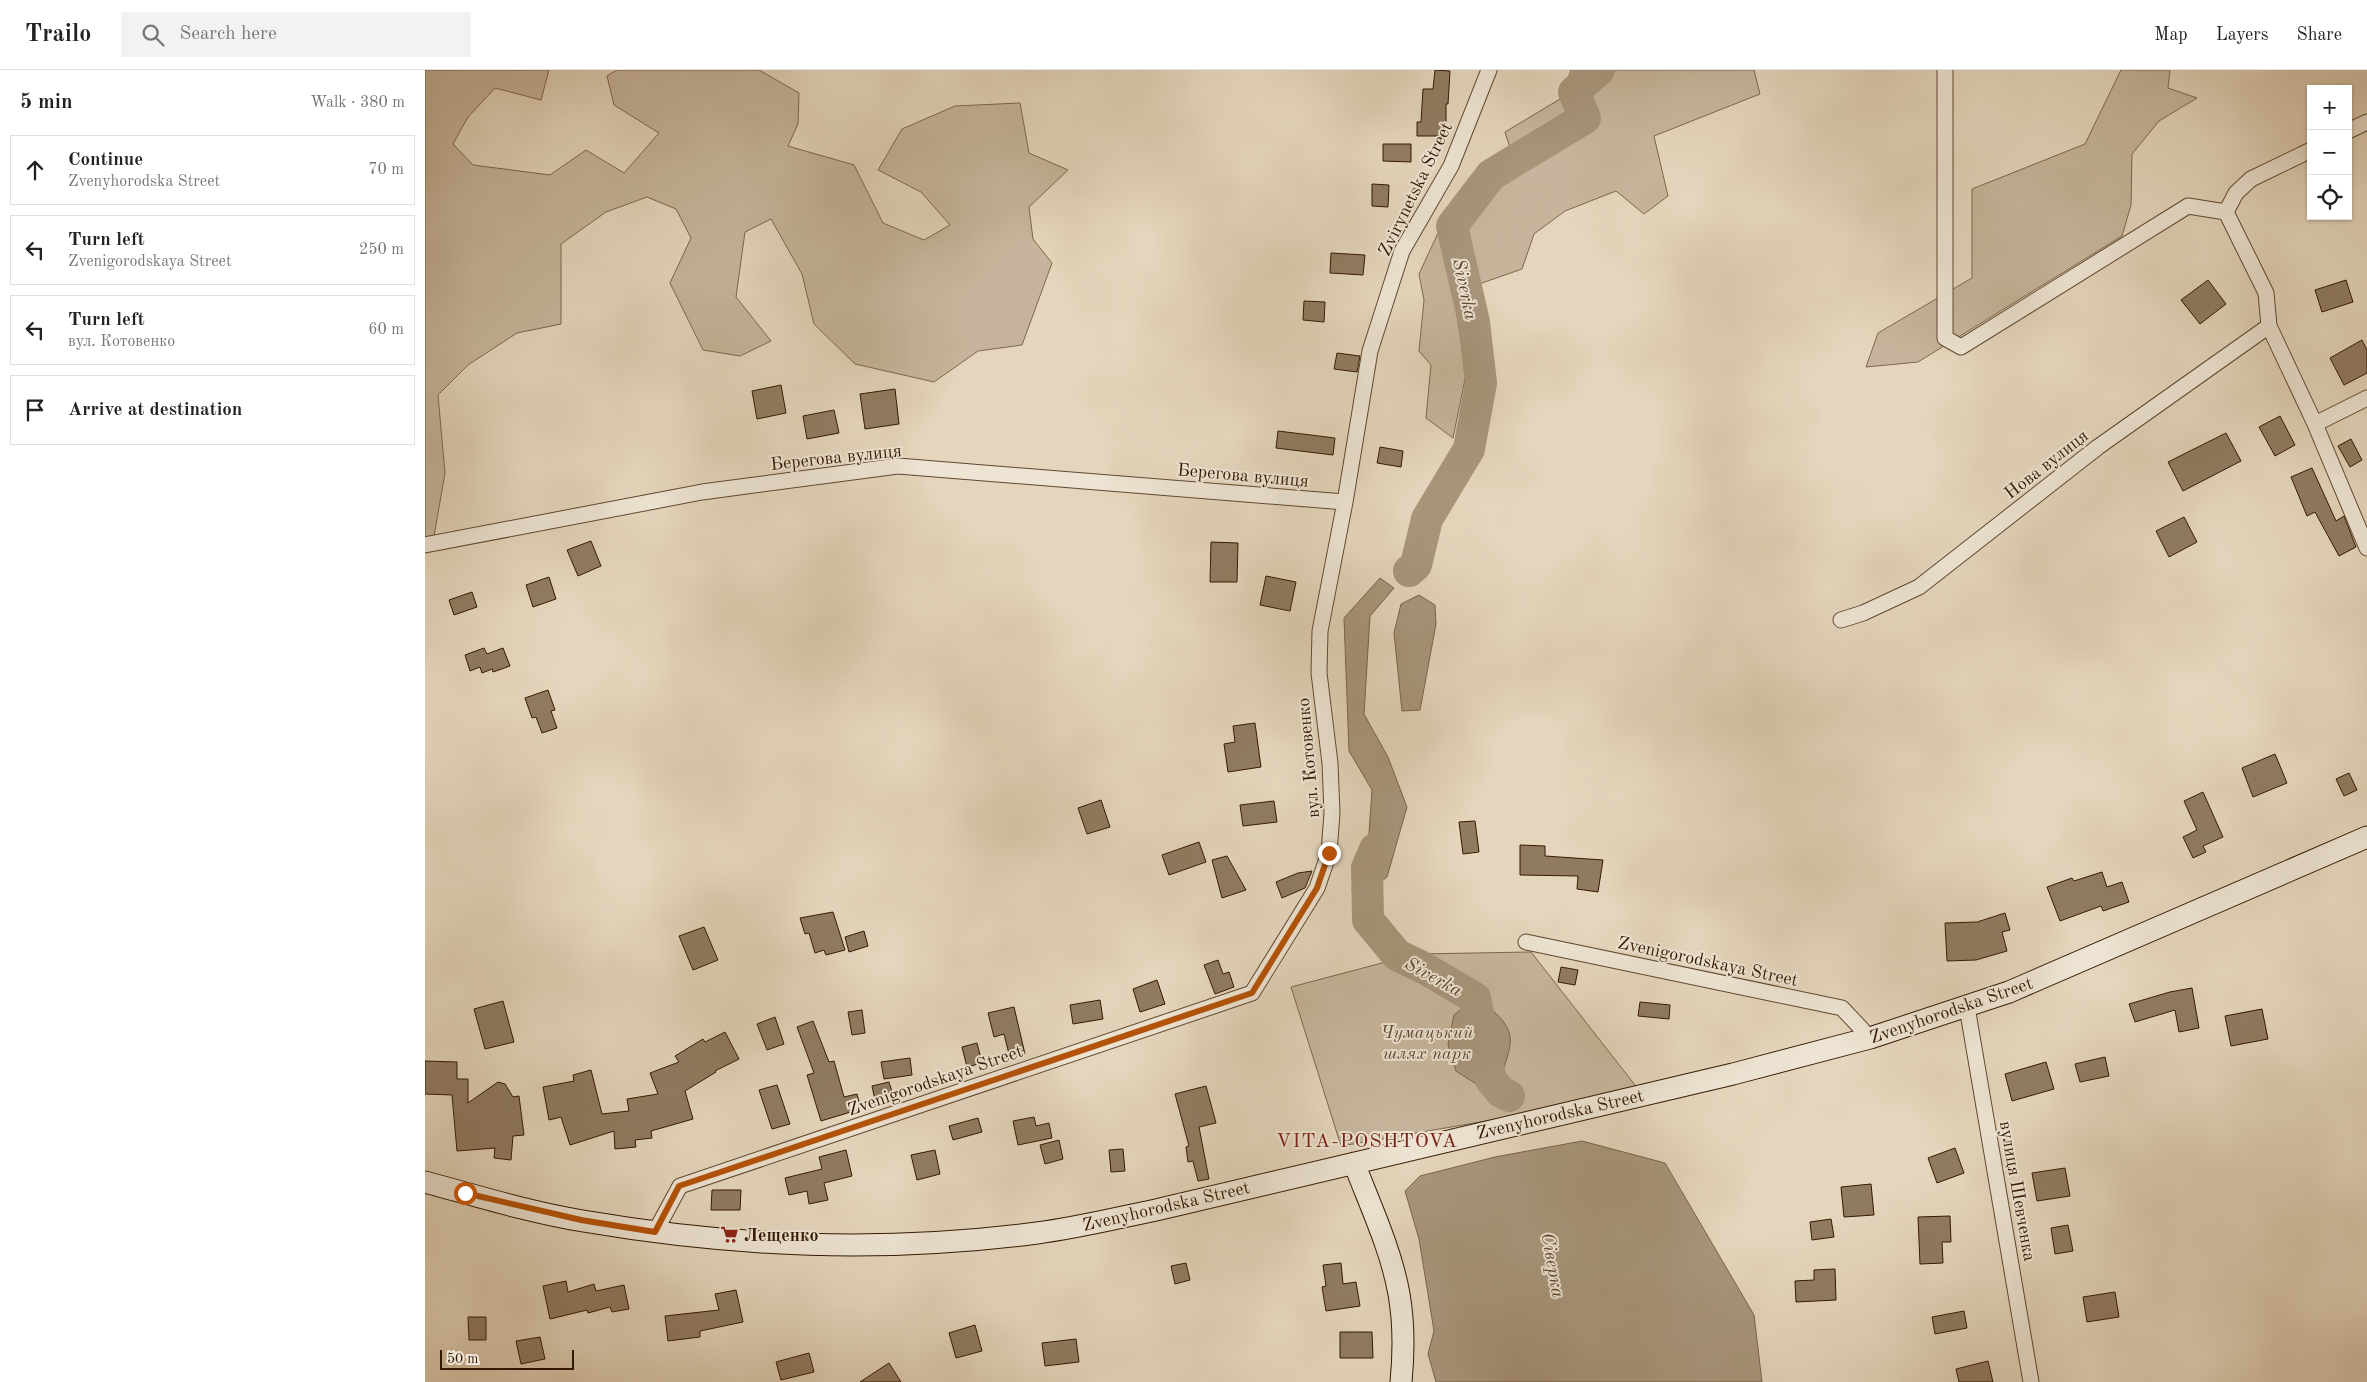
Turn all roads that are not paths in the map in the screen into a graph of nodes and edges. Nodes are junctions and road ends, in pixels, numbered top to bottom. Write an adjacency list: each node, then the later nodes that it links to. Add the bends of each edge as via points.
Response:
1 (1489, 70): 10 (street, Zvirynetska Street, via 1451,166 1402,251 1370,351)
2 (1945, 70): 6 (street, via 1945,338 1961,346 2188,206)
3 (2367, 122): 4 (street)
4 (2350, 130)
5 (2307, 152): 6 (street, via 2251,179 2235,192)
6 (2226, 212): 7 (street, via 2266,293)
7 (2269, 326): 9 (street); 13 (street, Нова вулиця, via 2098,447 1919,586)
8 (2367, 398): 9 (street)
9 (2315, 424): 12 (street)
10 (1345, 502): 11 (street, Берегова вулиця, via 898,466 703,492); 16 (street, вул. Котовенко, via 1322,615 1319,650 1330,763 1332,813 1329,853 1312,896)
11 (425, 545)
12 (2367, 548)
13 (1841, 620)
14 (2367, 837): 17 (street, Zvenyhorodska Street, via 2066,968)
15 (1526, 942): 18 (street, Zvenigorodskaya Street, via 1842,1008)
16 (1252, 993): 21 (street, Zvenigorodskaya Street, via 679,1186)
17 (1967, 1007): 18 (street, Zvenyhorodska Street); 23 (street, вулиця Шевченка)
18 (1870, 1038): 19 (street, Zvenyhorodska Street, via 1733,1074)
19 (1354, 1163): 21 (street, Zvenyhorodska Street, via 1137,1214 1039,1233 980,1240 853,1246); 22 (street, via 1387,1251 1398,1292 1402,1319)
20 (425, 1182): 21 (street, Zvenyhorodska Street, via 557,1215)
21 (655, 1232)
22 (1401, 1382)
23 (2031, 1382)

